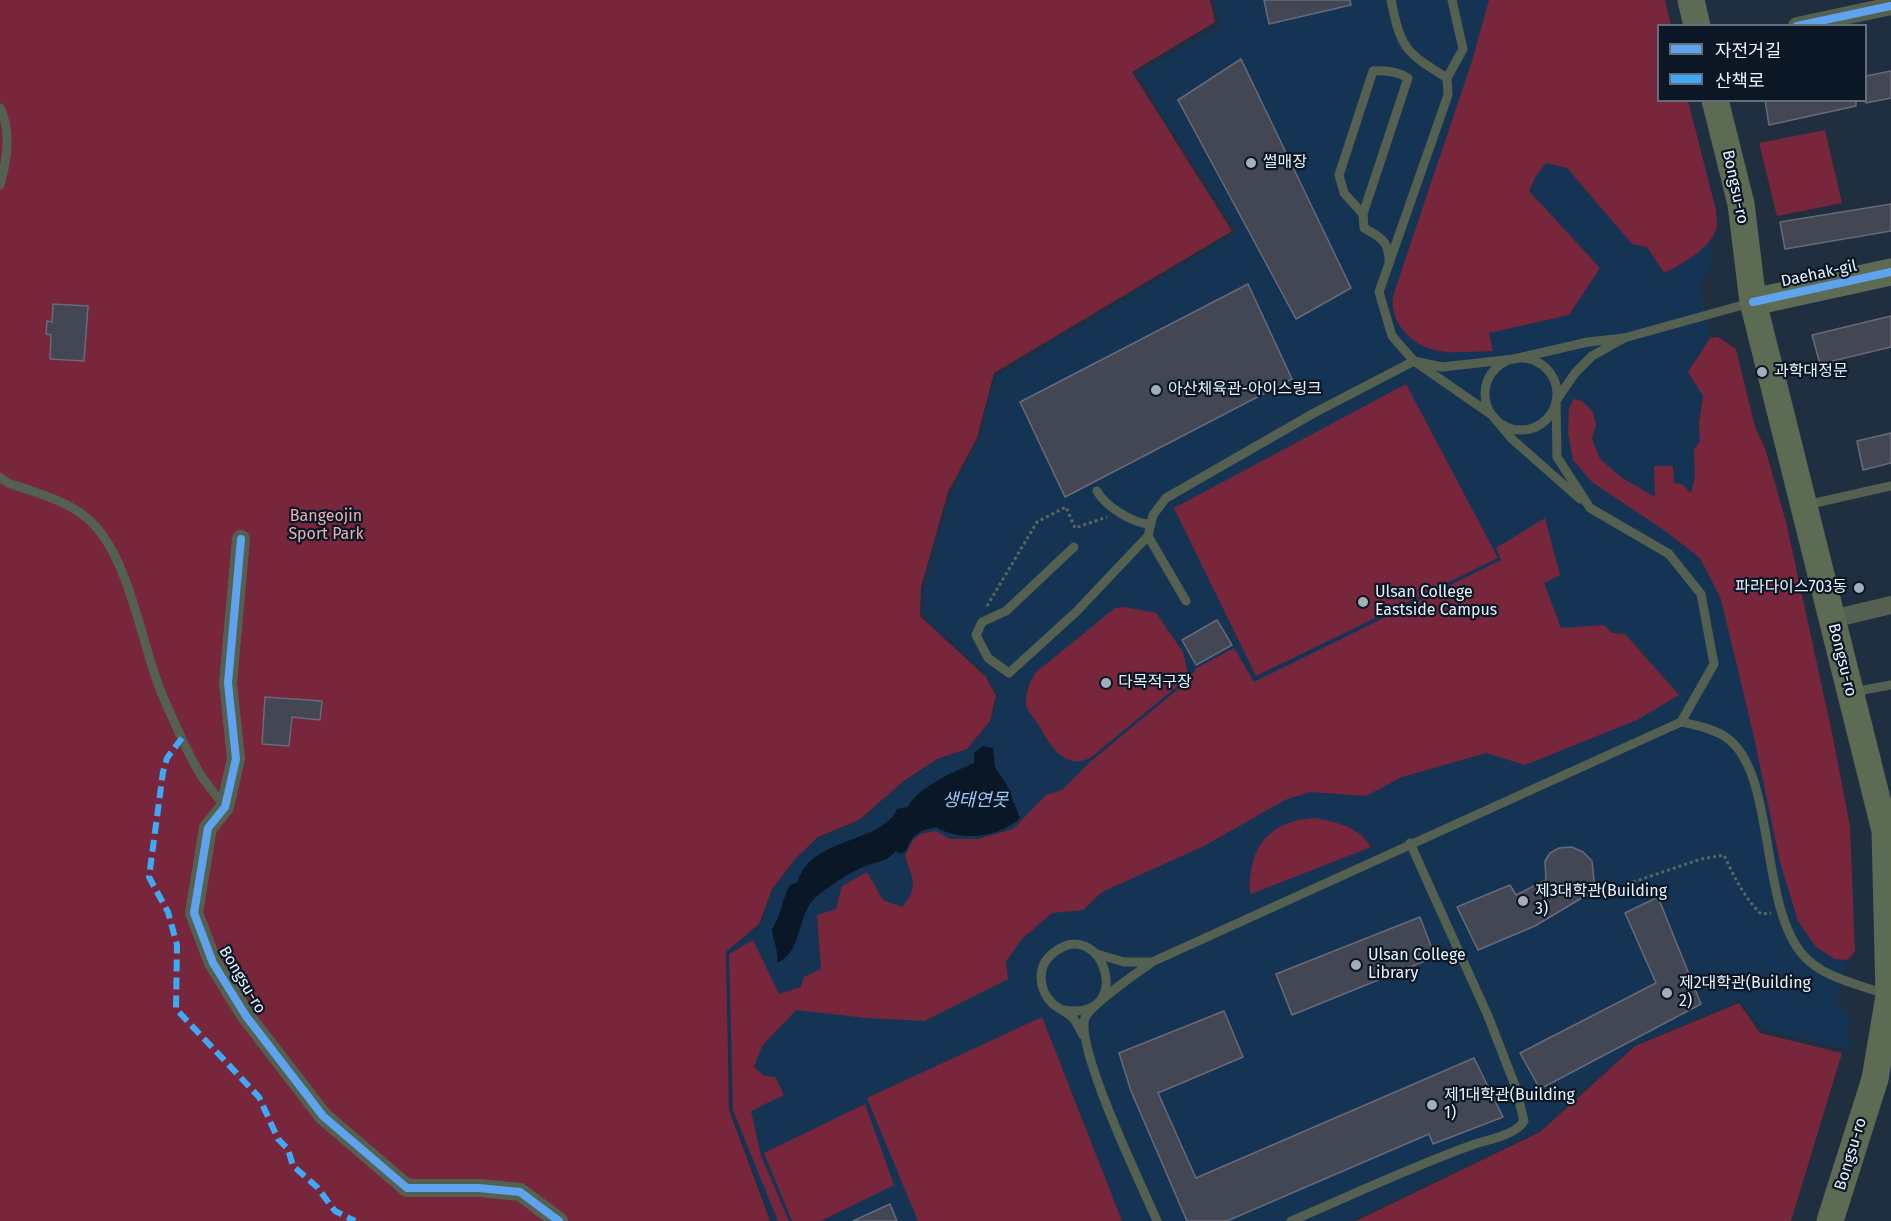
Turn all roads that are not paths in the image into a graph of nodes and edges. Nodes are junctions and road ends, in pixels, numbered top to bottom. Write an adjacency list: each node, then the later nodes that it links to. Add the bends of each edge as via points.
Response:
1 (1391, 0): 7 (lane, via 1401,42 1413,56)
2 (1452, 0): 7 (lane, via 1463,49)
3 (1691, 0): 5 (main road)
4 (1891, 6): 6 (street)
5 (1697, 24)
6 (1806, 24)
7 (1447, 78): 12 (lane, via 1448,95)
8 (1716, 102): 14 (main road, Bongsu-ro, via 1741,204)
9 (0, 108): 10 (lane, via 5,118 8,159)
10 (0, 185)
11 (1364, 214): 11 (lane, via 1407,78 1383,70 1373,71 1339,175 1344,192); 12 (lane, via 1364,228 1389,247)
12 (1389, 265): 17 (lane, via 1379,292 1384,315 1392,336)
13 (1891, 272): 14 (main road, Daehak-gil)
14 (1753, 302): 15 (lane); 23 (main road, Bongsu-ro)
15 (1624, 338): 16 (lane); 18 (lane, via 1592,356)
16 (1514, 359): 17 (lane, via 1442,367); 18 (lane, via 1537,362 1547,369 1554,379); 19 (lane, via 1503,363 1488,381 1485,393)
17 (1414, 361): 19 (lane); 25 (lane, via 1166,498)
18 (1556, 401): 19 (lane, via 1552,412 1535,427 1511,429); 24 (lane, via 1557,457)
19 (1492, 415): 24 (lane, via 1512,439)
20 (0, 477): 35 (lane, via 64,503 88,519 113,554 131,594 161,692 196,768)
21 (1891, 486): 23 (lane)
22 (1097, 491): 25 (lane, via 1116,509)
23 (1803, 506): 31 (main road, Bongsu-ro)
24 (1590, 507): 34 (lane, via 1669,554 1701,594 1714,664)
25 (1149, 524): 26 (lane)
26 (1148, 536): 28 (lane, via 1076,612 1009,673 988,658 976,635 982,622 1006,611); 29 (lane)
27 (241, 539): 35 (street, Bongsu-ro, via 228,683 236,759)
28 (1074, 547)
29 (1186, 601)
30 (1891, 605): 31 (street)
31 (1832, 619): 33 (main road, Bongsu-ro)
32 (1891, 685): 33 (lane)
33 (1850, 693): 36 (main road, Bongsu-ro)
34 (1681, 722): 37 (lane); 40 (lane, via 1725,736 1745,758 1788,935 1804,957 1831,975)
35 (225, 807): 44 (street, Bongsu-ro, via 208,828 194,913 213,963 246,1016 323,1116 407,1188 520,1192)
36 (1888, 831): 40 (main road, Bongsu-ro)
37 (1410, 843): 39 (lane); 46 (lane, via 1488,1016 1524,1120 1520,1128)
38 (1097, 954): 39 (lane, via 1124,962); 41 (lane, via 1107,972 1107,984); 42 (lane, via 1089,948 1068,946 1050,955 1044,964 1041,986 1046,996)
39 (1152, 962): 41 (lane)
40 (1890, 996): 47 (main road, Bongsu-ro, via 1875,1079)
41 (1096, 1004): 42 (lane, via 1075,1012); 43 (lane, via 1086,1017)
42 (1064, 1010): 43 (lane)
43 (1083, 1035): 45 (lane, via 1109,1109)
44 (559, 1221)
45 (1157, 1221)
46 (1291, 1221)
47 (1830, 1221)

